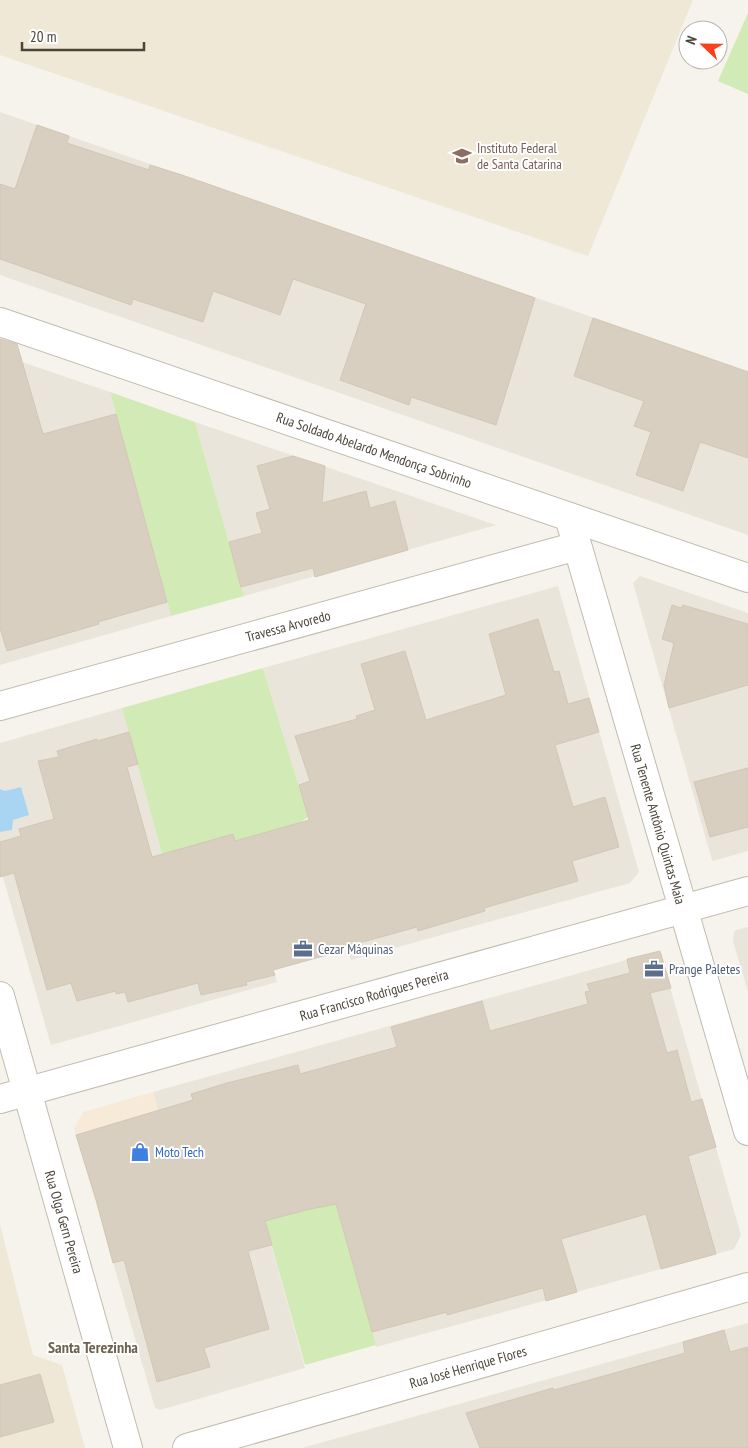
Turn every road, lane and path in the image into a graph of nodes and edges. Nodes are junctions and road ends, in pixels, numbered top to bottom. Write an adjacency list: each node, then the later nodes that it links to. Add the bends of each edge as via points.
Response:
1 (0, 322): 2 (street, Rua Soldado Abelardo Mendonça Sobrinho)
2 (569, 517): 3 (street, Rua Tenente Antônio Quintas Maia); 4 (street, Rua Soldado Abelardo Mendonça Sobrinho)
3 (577, 546): 5 (street, Travessa Arvoredo); 7 (street, Rua Tenente Antônio Quintas Maia)
4 (748, 578)
5 (0, 706)
6 (748, 891): 7 (street, Rua Francisco Rodrigues Pereira)
7 (683, 909): 9 (street, Rua Francisco Rodrigues Pereira); 11 (street, Rua Tenente Antônio Quintas Maia)
8 (0, 996): 9 (street, Rua Olga Gern Pereira)
9 (27, 1092): 10 (street, Rua Francisco Rodrigues Pereira); 13 (street, Rua Olga Gern Pereira)
10 (0, 1099)
11 (748, 1131)
12 (748, 1287): 14 (street, Rua José Henrique Flores)
13 (128, 1448)
14 (187, 1448)

